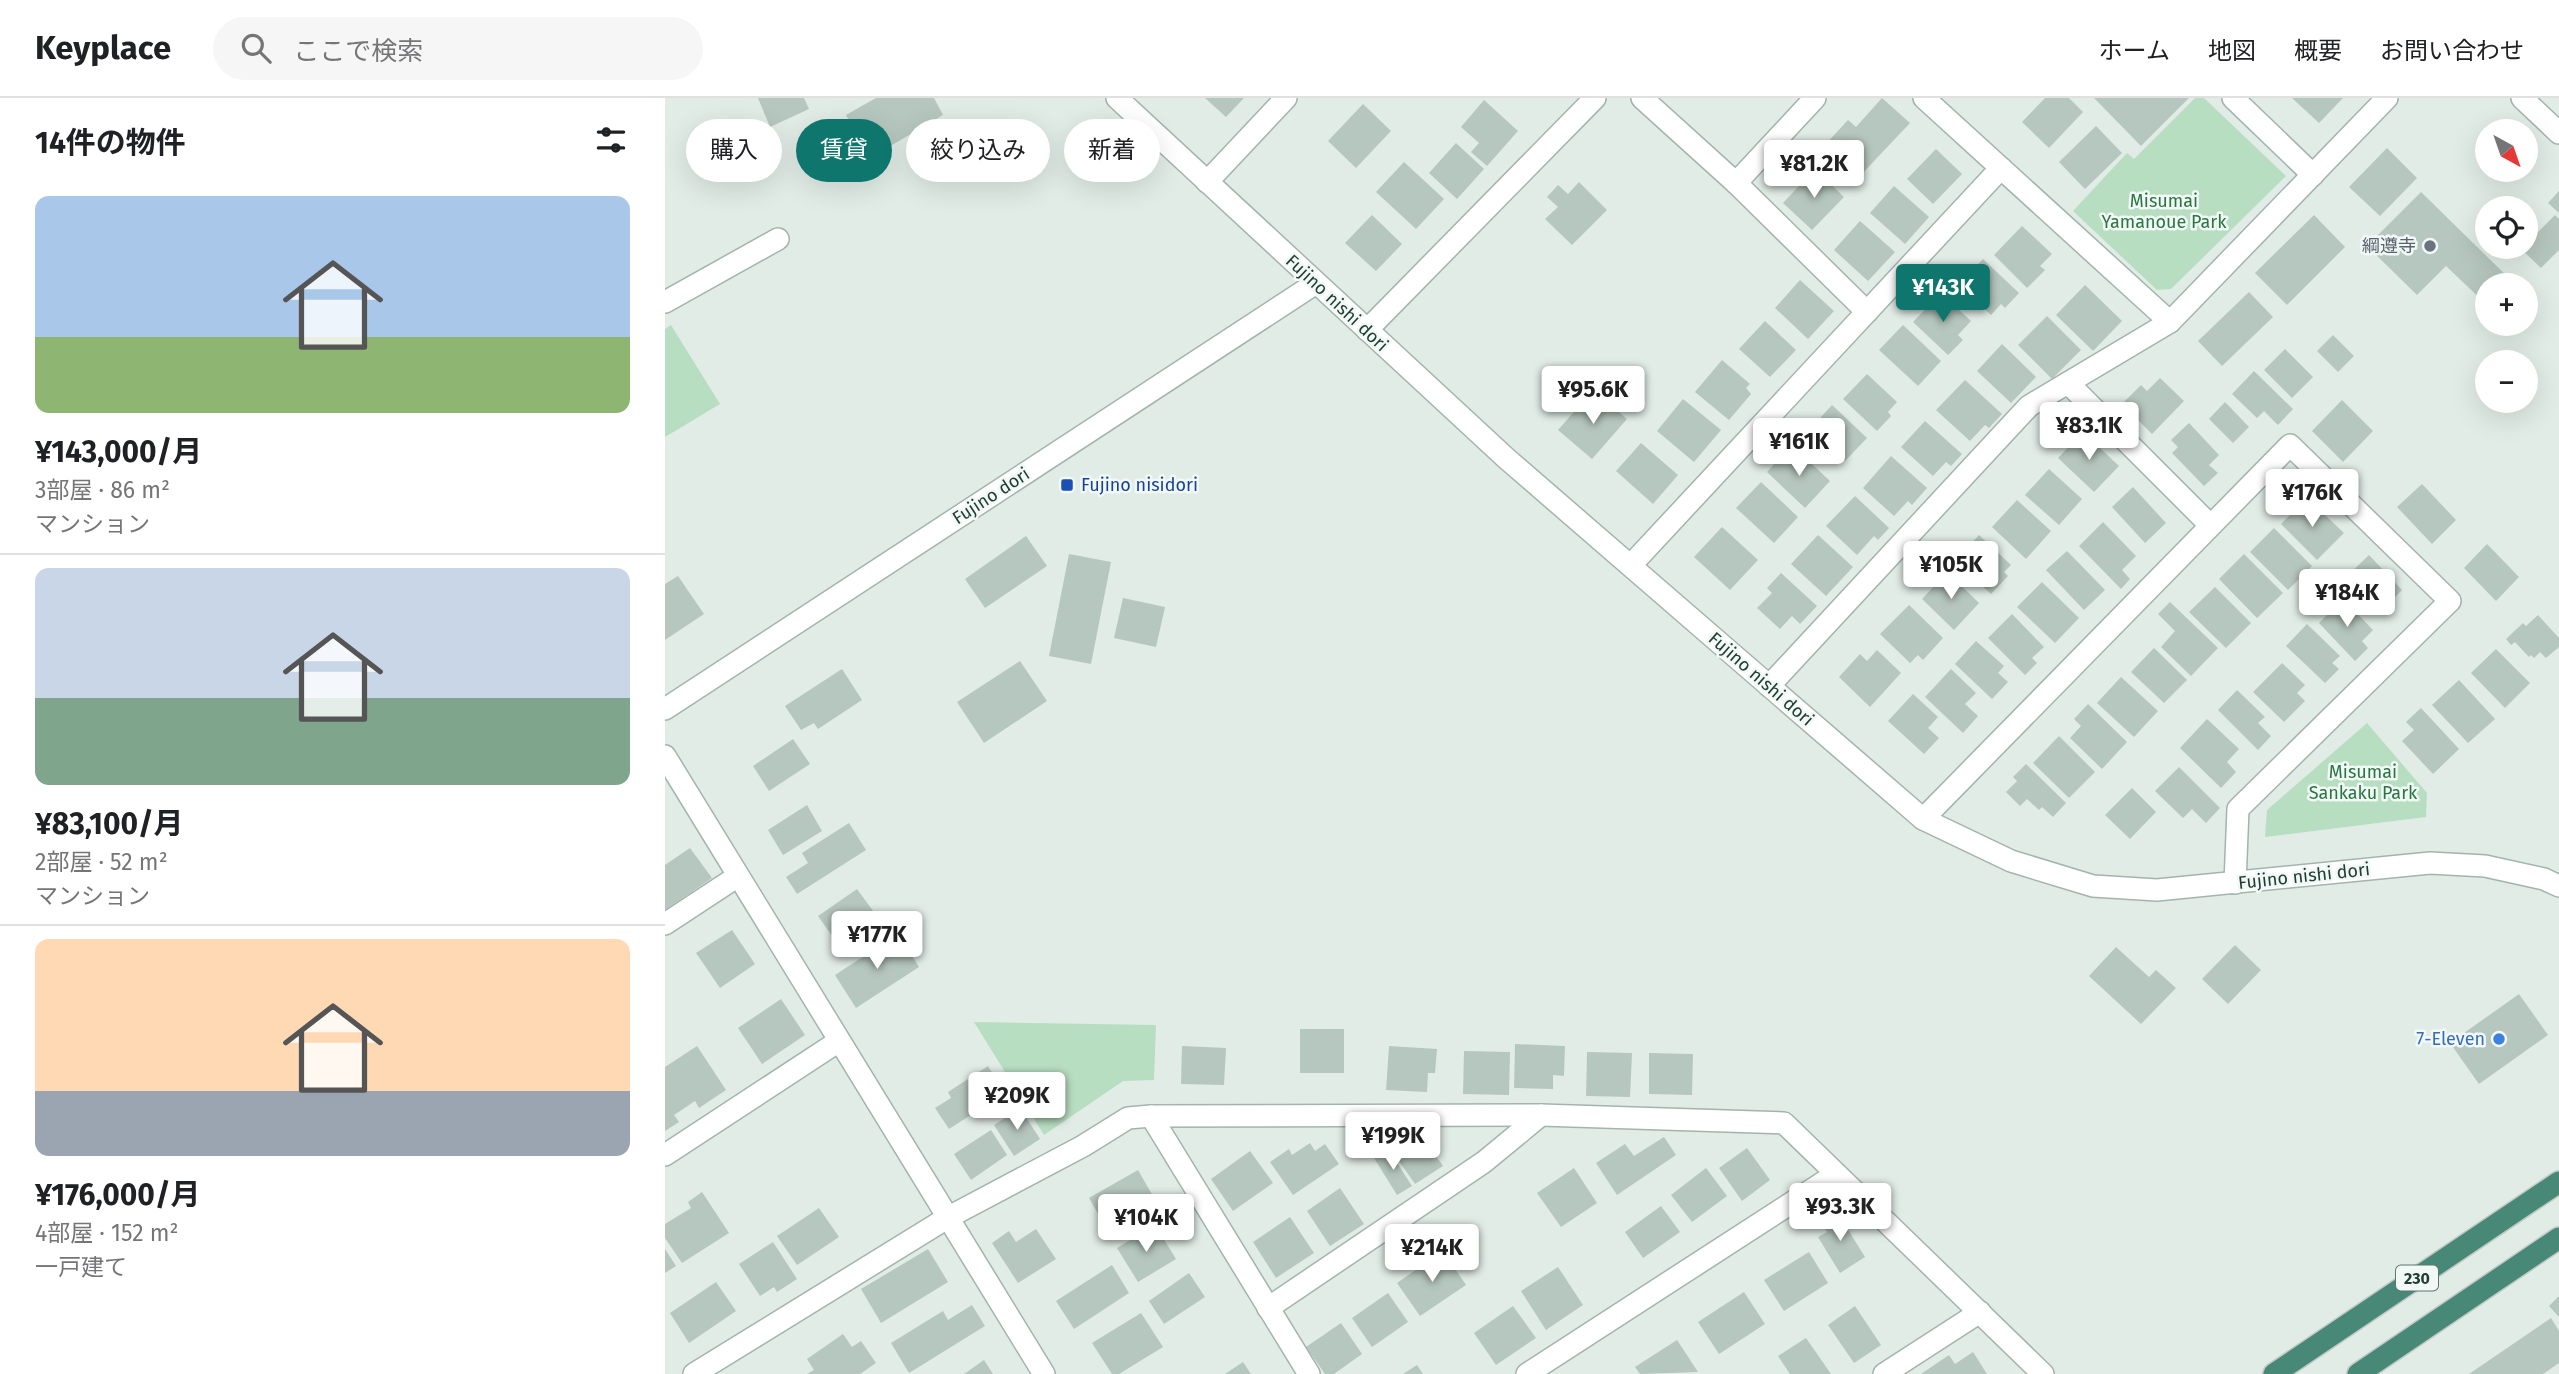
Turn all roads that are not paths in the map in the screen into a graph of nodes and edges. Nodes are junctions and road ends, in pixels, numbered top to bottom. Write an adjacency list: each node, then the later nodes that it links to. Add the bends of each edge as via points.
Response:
1 (1117, 98): 13 (street, Fujino nishi dori)
2 (1286, 98): 13 (street)
3 (1595, 98): 20 (street)
4 (1643, 98): 14 (street)
5 (1924, 98): 11 (street)
6 (2233, 98): 12 (street)
7 (2388, 98): 12 (street)
8 (2522, 98): 10 (street)
9 (1810, 100): 14 (street)
10 (2559, 133)
11 (2001, 168): 18 (street); 19 (street)
12 (2313, 175): 19 (street)
13 (1207, 182): 16 (street, Fujino nishi dori)
14 (1736, 183): 18 (street)
15 (778, 239): 17 (street)
16 (1316, 283): 20 (street, Fujino nishi dori); 25 (street, Fujino dori)
17 (665, 302)
18 (1867, 312): 23 (street)
19 (2170, 322): 21 (street)
20 (1367, 330): 23 (street, Fujino nishi dori)
21 (2068, 383): 22 (street); 24 (street, via 2029,406)
22 (2210, 525): 27 (street); 29 (street, via 2290,445 2450,601 2238,808)
23 (1631, 565): 24 (street, Fujino nishi dori)
24 (1769, 687): 27 (street, Fujino nishi dori)
25 (665, 709)
26 (665, 756): 28 (street)
27 (1923, 819): 29 (street, Fujino nishi dori, via 2011,861 2093,887 2157,891)
28 (739, 876): 31 (street); 32 (street)
29 (2235, 883): 30 (street, Fujino nishi dori, via 2430,863 2485,866 2544,878)
30 (2559, 886)
31 (665, 924)
32 (839, 1041): 35 (street); 38 (street)
33 (1541, 1115): 34 (street); 36 (street, via 1784,1123); 40 (street, via 1484,1162)
34 (1151, 1116): 38 (street, via 1128,1118); 40 (street)
35 (665, 1155)
36 (1836, 1174): 41 (street); 45 (street)
37 (2559, 1182): 48 (highway, 230)
38 (947, 1218): 42 (street); 43 (street)
39 (2559, 1238): 49 (highway, 230)
40 (1268, 1308): 44 (street)
41 (1980, 1312): 46 (street); 47 (street)
42 (694, 1374)
43 (1044, 1374)
44 (1309, 1374)
45 (1527, 1374)
46 (1884, 1374)
47 (2043, 1374)
48 (2274, 1374)
49 (2358, 1374)

